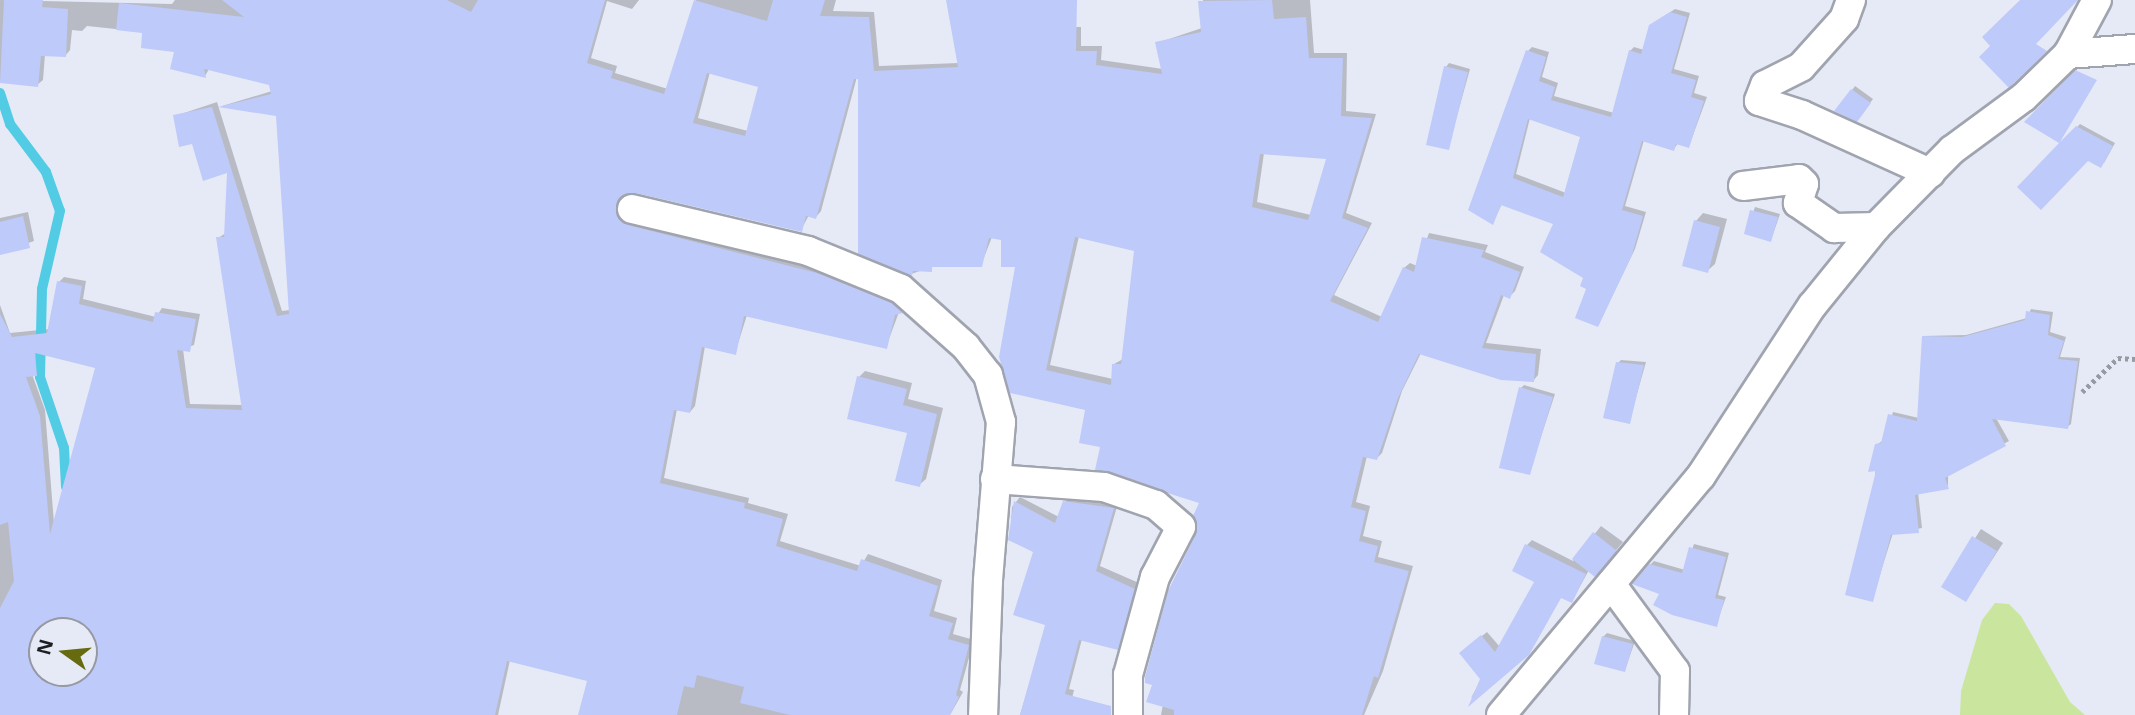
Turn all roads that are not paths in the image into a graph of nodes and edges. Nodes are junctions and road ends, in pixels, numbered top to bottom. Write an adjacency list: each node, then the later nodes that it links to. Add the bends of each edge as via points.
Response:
1 (1851, 0): 5 (street, via 1844,19 1801,67 1765,85 1759,101 1802,115)
2 (2097, 0): 4 (street)
3 (2135, 49): 4 (street)
4 (2068, 54): 5 (street, via 2024,97 1952,150)
5 (1930, 173): 8 (street)
6 (1743, 186): 8 (street, via 1798,179 1804,184 1798,203 1834,228)
7 (632, 209): 9 (street, via 808,251 901,289 966,347 988,375 1001,422)
8 (1876, 227): 10 (street, via 1812,306 1701,476)
9 (995, 479): 11 (street); 12 (street, via 1104,488 1156,505 1181,527 1155,577 1128,675)
10 (1611, 584): 13 (street); 14 (street, via 1675,671)
11 (983, 715)
12 (1129, 715)
13 (1501, 715)
14 (1674, 715)

